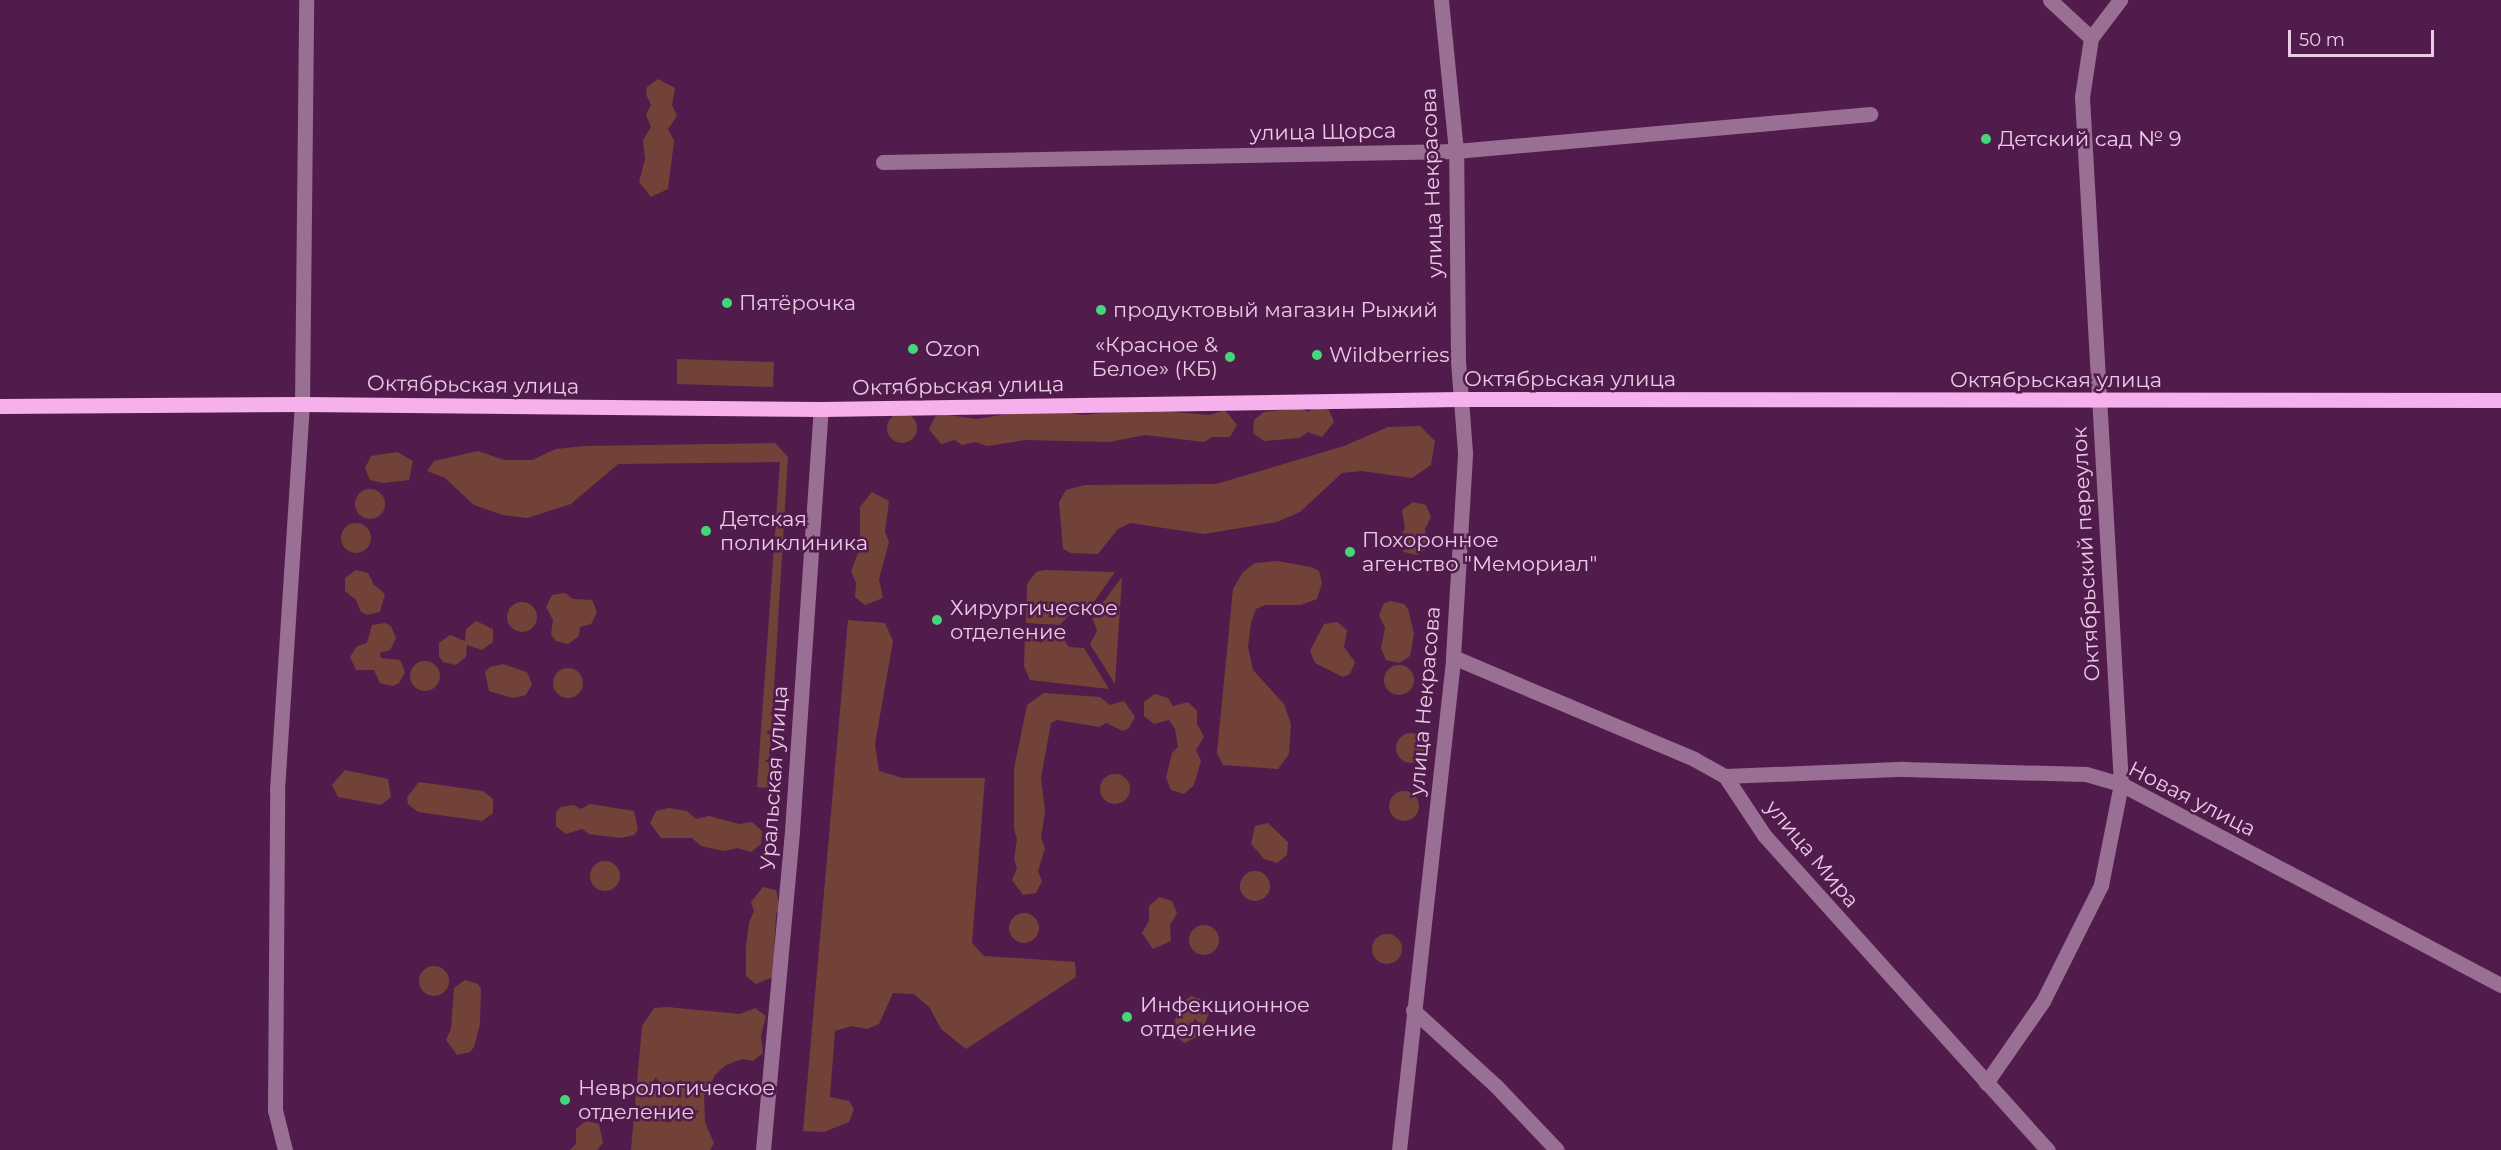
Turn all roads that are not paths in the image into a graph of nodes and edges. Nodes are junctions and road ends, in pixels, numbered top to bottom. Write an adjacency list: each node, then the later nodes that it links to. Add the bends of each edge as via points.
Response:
1 (306, 0): 12 (street)
2 (1441, 0): 7 (street, улица Некрасова)
3 (2050, 0): 5 (street)
4 (2120, 0): 5 (street, Октябрьский переулок)
5 (2091, 38): 11 (street, Октябрьский переулок, via 2082,97)
6 (1870, 114): 7 (street, улица Щорса)
7 (1456, 151): 8 (street, улица Щорса); 9 (street, улица Некрасова)
8 (883, 162)
9 (1459, 399): 11 (main road, Октябрьская улица); 14 (main road, Октябрьская улица); 15 (street, улица Некрасова, via 1465,452)
10 (2501, 400): 11 (main road, Октябрьская улица)
11 (2098, 401): 17 (street, Октябрьский переулок)
12 (302, 404): 13 (main road, Октябрьская улица); 14 (main road, Октябрьская улица); 21 (street, via 277,790 275,1110)
13 (0, 406)
14 (821, 409): 22 (street, Уральская улица, via 792,831)
15 (1453, 657): 16 (street, улица Мира, via 1694,759); 19 (street, улица Некрасова)
16 (1725, 776): 17 (street, Новая улица, via 1902,769 2086,774); 20 (street, улица Мира, via 1764,835)
17 (2121, 784): 18 (street, Новая улица); 20 (street, Октябрьский переулок, via 2102,885 2043,1001)
18 (2501, 985)
19 (1413, 1010): 23 (street, улица Некрасова); 24 (street, via 1496,1086)
20 (1986, 1083): 25 (street, улица Мира)
21 (285, 1150)
22 (763, 1150)
23 (1400, 1150)
24 (1557, 1150)
25 (2048, 1150)

